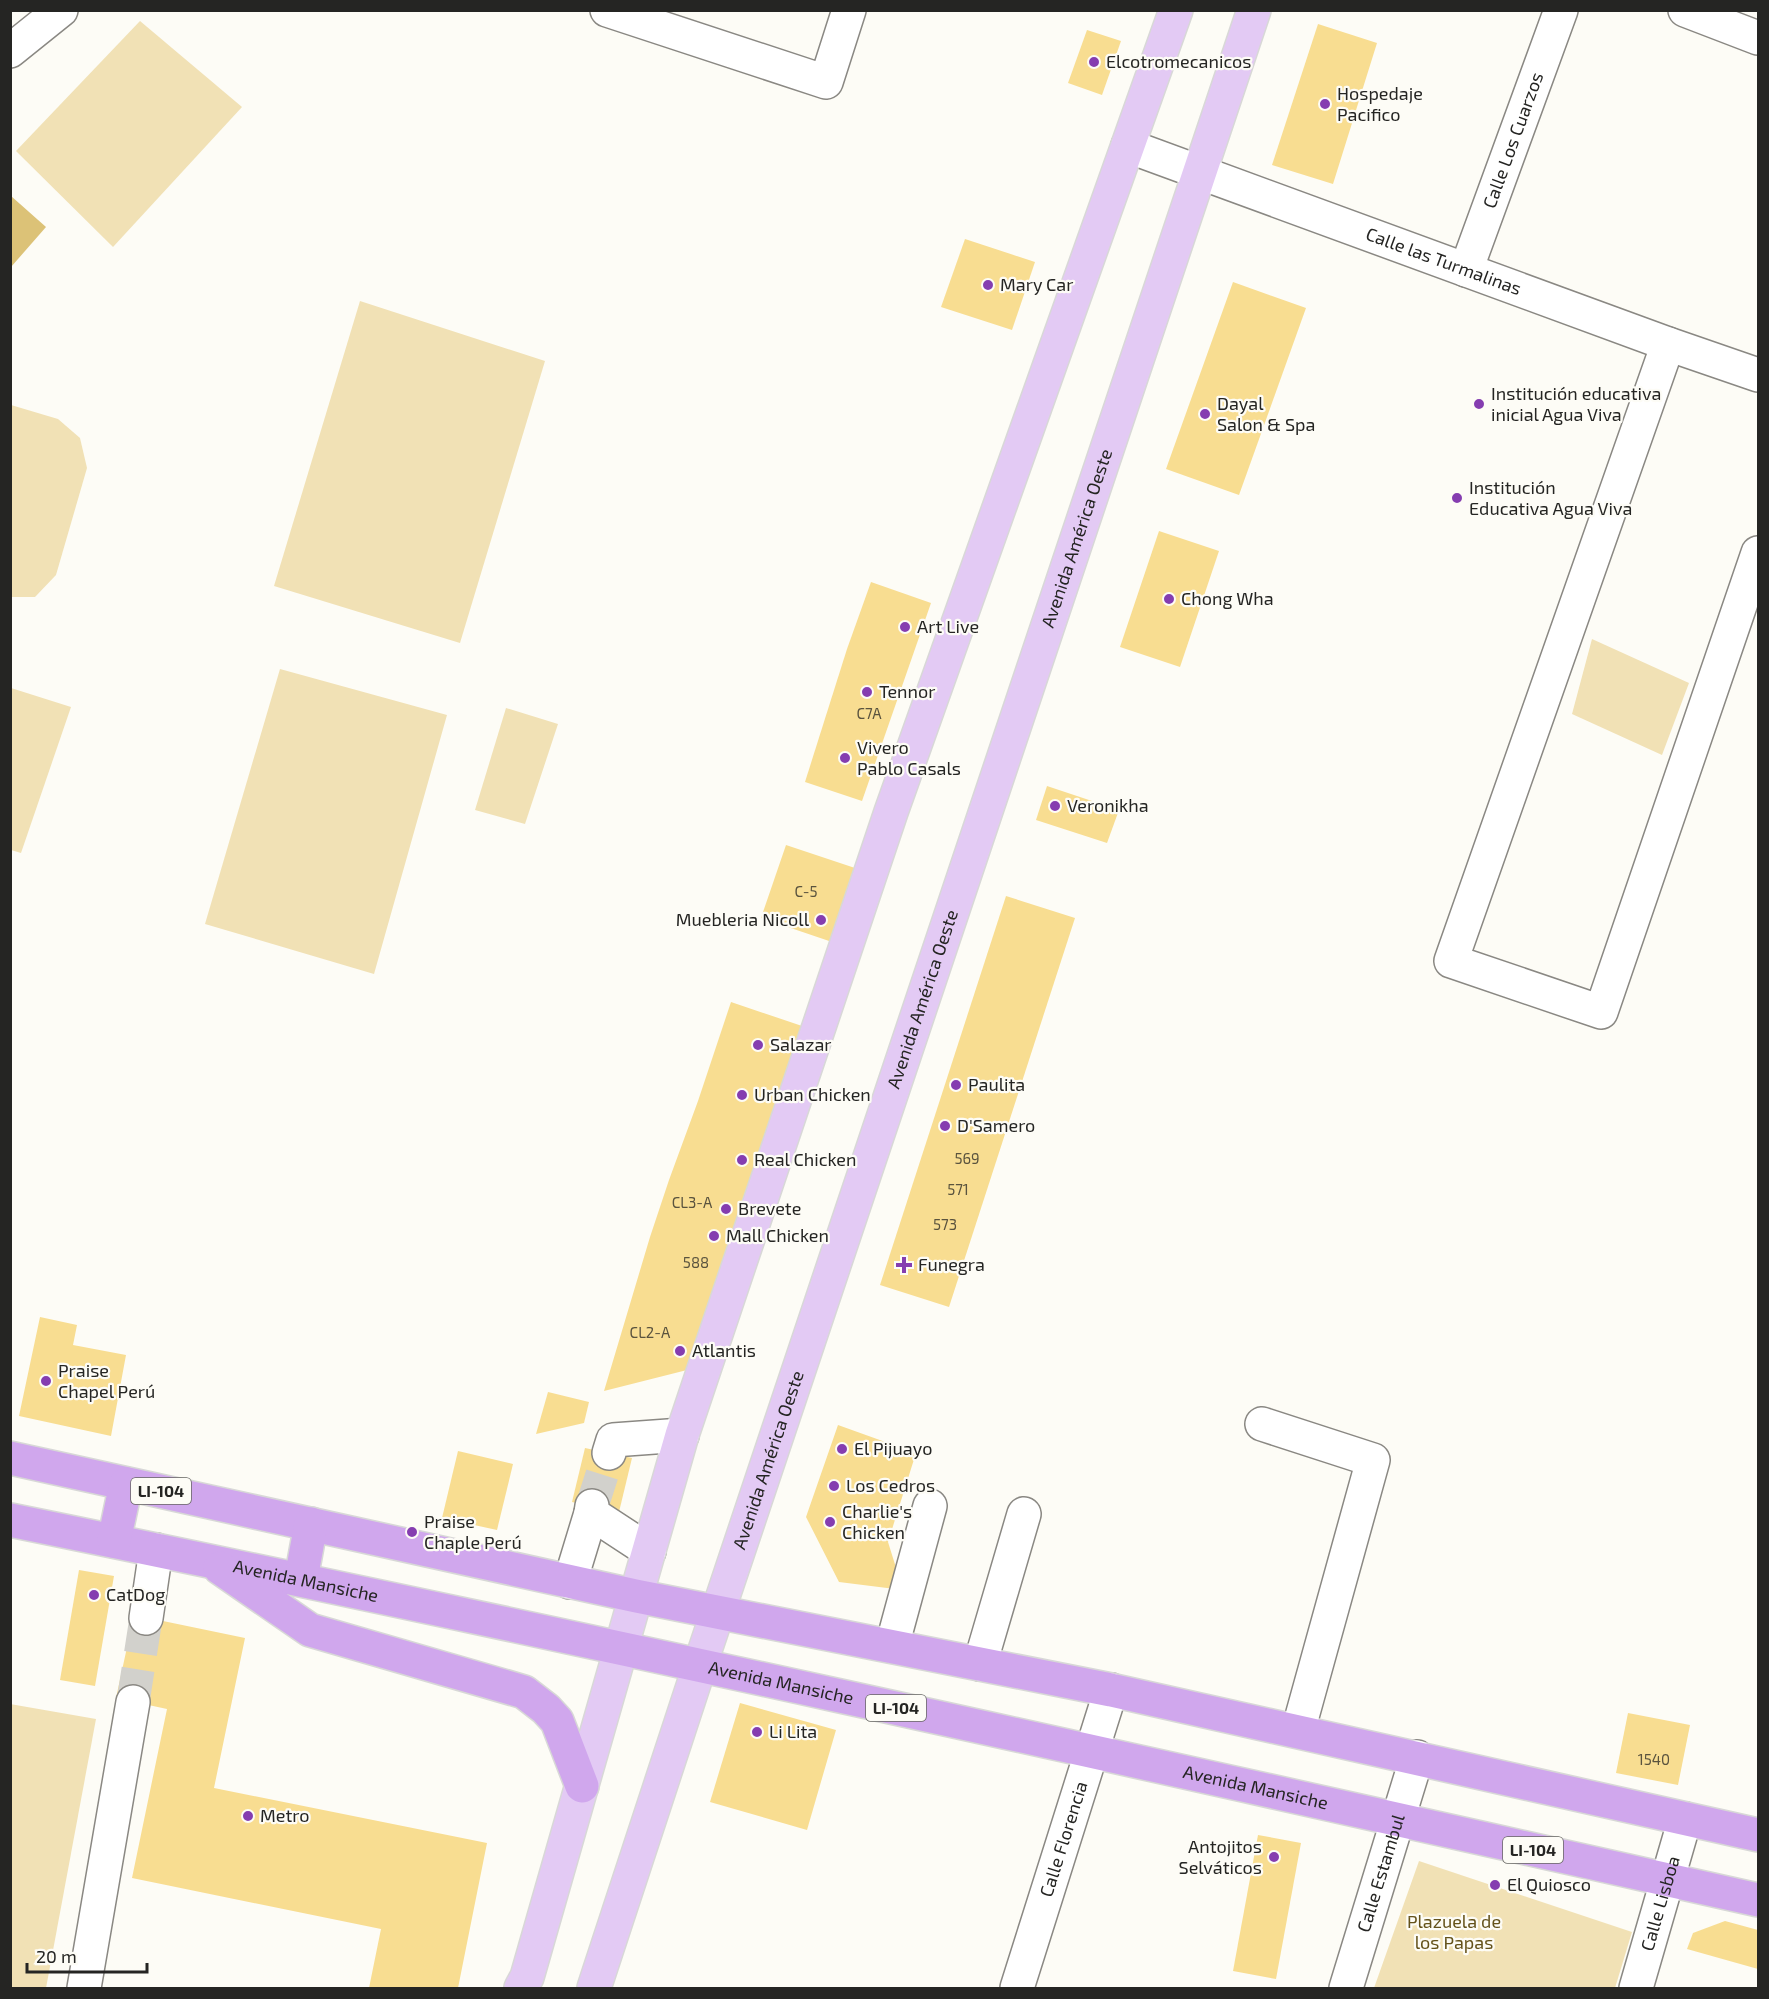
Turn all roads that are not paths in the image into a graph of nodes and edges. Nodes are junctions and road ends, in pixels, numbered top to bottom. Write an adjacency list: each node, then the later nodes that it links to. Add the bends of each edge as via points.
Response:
1 (61, 10): 9 (street)
2 (607, 10): 3 (street, via 826,82)
3 (849, 10)
4 (1176, 10): 10 (main road)
5 (1254, 10): 11 (main road, Avenida América Oeste)
6 (1561, 10): 12 (street, Calle Los Cuarzos)
7 (1684, 10): 8 (street)
8 (1758, 38)
9 (10, 51)
10 (1128, 147): 11 (street, Calle las Turmalinas); 17 (main road, via 891,812)
11 (1200, 173): 12 (street, Calle las Turmalinas); 32 (main road, Avenida América Oeste)
12 (1466, 270): 13 (street, Calle las Turmalinas)
13 (1668, 344): 14 (street, Calle las Turmalinas); 15 (street, via 1451,961 1601,1012)
14 (1758, 375)
15 (1758, 553)
16 (1262, 1424): 40 (street, via 1373,1460)
17 (682, 1435): 18 (street, via 614,1440); 27 (main road)
18 (609, 1453)
19 (10, 1458): 20 (highway, LI-104)
20 (126, 1484): 24 (highway, LI-104); 25 (highway)
21 (930, 1506): 34 (street)
22 (1024, 1514): 36 (street)
23 (10, 1520): 25 (highway, Avenida Mansiche / LI-104)
24 (311, 1524): 29 (highway); 30 (highway, LI-104)
25 (114, 1541): 26 (highway, Avenida Mansiche / LI-104)
26 (156, 1550): 28 (highway, Avenida Mansiche / LI-104); 33 (street)
27 (649, 1551): 30 (street, via 592,1510); 31 (main road)
28 (209, 1560): 29 (highway, Avenida Mansiche / LI-104); 43 (highway, via 309,1630 524,1692 557,1722)
29 (301, 1579): 35 (highway, Avenida Mansiche / LI-104)
30 (570, 1582): 31 (highway, LI-104)
31 (636, 1596): 32 (highway, LI-104); 35 (main road)
32 (718, 1612): 34 (highway, LI-104); 37 (main road, Avenida América Oeste)
33 (146, 1618)
34 (892, 1646): 36 (highway, LI-104)
35 (621, 1649): 37 (highway, Avenida Mansiche / LI-104); 43 (main road)
36 (980, 1664): 38 (highway, LI-104)
37 (700, 1665): 41 (highway, Avenida Mansiche / LI-104); 51 (main road, Avenida América Oeste)
38 (1111, 1689): 40 (highway, LI-104); 41 (street, Calle Florencia)
39 (133, 1701): 49 (street)
40 (1298, 1731): 42 (highway, LI-104)
41 (1093, 1752): 45 (highway, Avenida Mansiche / LI-104); 52 (street, Calle Florencia)
42 (1416, 1757): 44 (highway, LI-104); 45 (street, Calle Estambul)
43 (582, 1786): 50 (main road)
44 (1685, 1819): 46 (highway, LI-104); 47 (street, Calle Lisboa)
45 (1398, 1820): 47 (highway, Avenida Mansiche / LI-104); 53 (street, Calle Estambul)
46 (1758, 1835)
47 (1667, 1880): 48 (highway, Avenida Mansiche / LI-104); 54 (street, Calle Lisboa)
48 (1758, 1900)
49 (84, 1989)
50 (521, 1989)
51 (594, 1989)
52 (1017, 1989)
53 (1346, 1989)
54 (1636, 1989)

